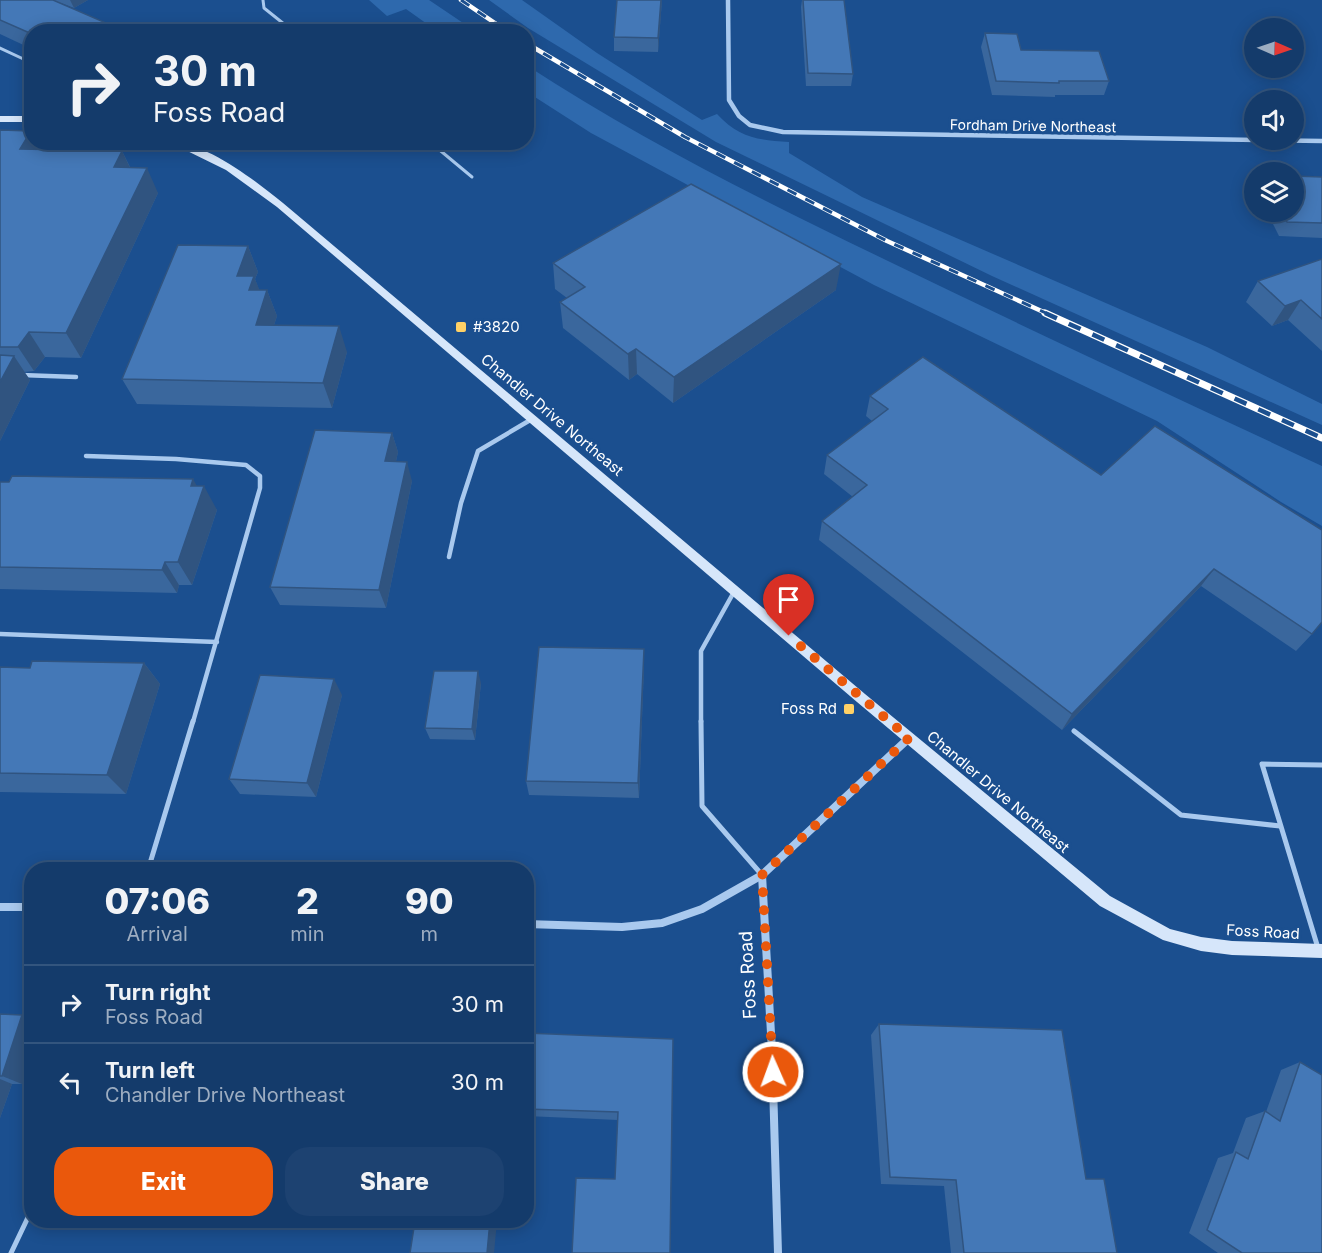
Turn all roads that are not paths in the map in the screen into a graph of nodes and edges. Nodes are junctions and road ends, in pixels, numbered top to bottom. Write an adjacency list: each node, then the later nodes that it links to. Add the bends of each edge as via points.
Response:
1 (263, 0): 3 (lane, via 264,8)
2 (728, 0): 8 (street, Fordham Drive Northeast, via 729,100 744,123 783,132)
3 (284, 24)
4 (0, 48): 5 (lane)
5 (24, 59)
6 (0, 119): 7 (street)
7 (24, 120)
8 (1322, 141)
9 (192, 150): 14 (street, Chandler Drive Northeast, via 251,182)
10 (440, 150): 11 (lane)
11 (472, 177)
12 (11, 375): 13 (lane)
13 (76, 376)
14 (532, 419): 16 (lane, via 478,451); 17 (street, Chandler Drive Northeast)
15 (86, 456): 19 (lane, via 246,465 260,476 260,488)
16 (449, 557)
17 (735, 590): 21 (street, Chandler Drive Northeast); 25 (lane, via 701,651 702,806)
18 (0, 634): 19 (lane)
19 (217, 642): 24 (lane)
20 (1074, 732): 23 (lane, via 1181,815)
21 (909, 738): 25 (street); 29 (street, Chandler Drive Northeast, via 1105,901)
22 (1322, 765): 23 (lane, via 1262,764)
23 (1280, 826): 30 (lane)
24 (149, 862)
25 (762, 875): 28 (street, via 702,909 662,923 622,927); 33 (street, Foss Road)
26 (0, 907): 27 (street)
27 (24, 907)
28 (534, 924)
29 (1168, 935): 30 (street, Foss Road, via 1232,948)
30 (1321, 951)
31 (24, 1226): 32 (lane)
32 (11, 1253)
33 (778, 1253)

